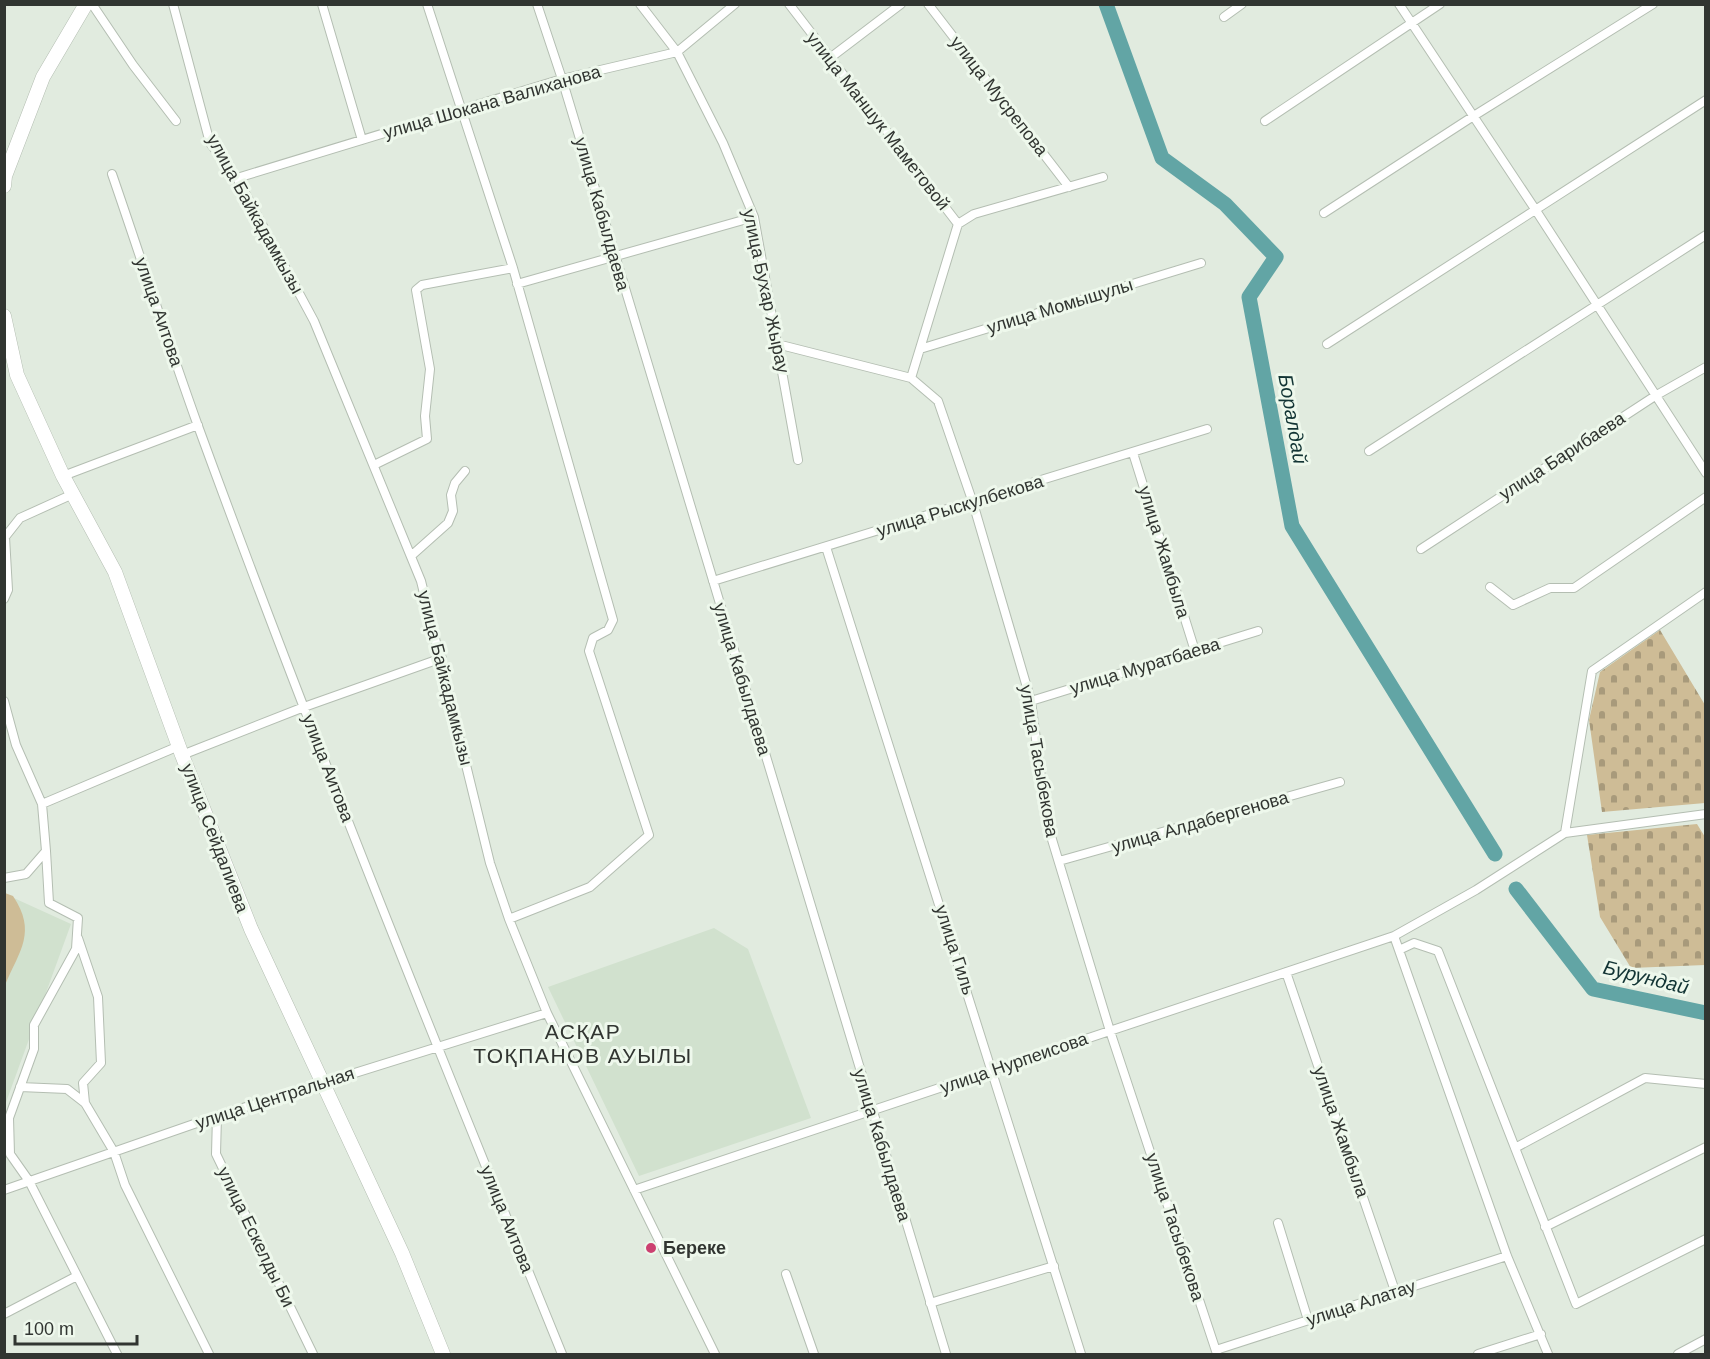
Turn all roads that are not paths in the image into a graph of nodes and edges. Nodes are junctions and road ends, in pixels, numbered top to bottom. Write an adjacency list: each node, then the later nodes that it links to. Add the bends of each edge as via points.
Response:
1 (86, 4): 28 (main road, via 43,77)
2 (92, 4): 24 (street)
3 (173, 4): 30 (street, улица Байкадамкызы, via 210,143)
4 (322, 4): 26 (street)
5 (427, 4): 22 (street)
6 (537, 4): 20 (street, улица Кабылдаева)
7 (640, 4): 18 (street, улица Бухар Жырау)
8 (735, 4): 18 (street, улица Шокана Валиханова)
9 (789, 4): 19 (street, улица Маншук Маметовой)
10 (901, 4): 19 (street)
11 (928, 4): 32 (street, улица Мусрепова)
12 (1242, 4): 16 (street)
13 (1399, 4): 17 (street)
14 (1440, 4): 17 (street)
15 (1653, 4): 23 (street)
16 (1224, 17)
17 (1411, 23): 23 (street); 25 (street)
18 (677, 52): 20 (street, улица Шокана Валиханова); 35 (street, улица Бухар Жырау, via 723,142)
19 (830, 58): 36 (street, улица Маншук Маметовой)
20 (562, 80): 22 (street, улица Шокана Валиханова); 38 (street, улица Кабылдаева)
21 (1706, 100): 33 (street)
22 (461, 108): 26 (street, улица Шокана Валиханова); 40 (street)
23 (1472, 117): 33 (street); 34 (street)
24 (176, 121)
25 (1265, 121)
26 (362, 140): 30 (street, улица Шокана Валиханова)
27 (112, 174): 51 (street, улица Аитова)
28 (5, 176): 31 (main road)
29 (1103, 177): 32 (street)
30 (237, 178): 56 (street, улица Байкадамкызы, via 314,321)
31 (4, 186)
32 (1069, 187): 36 (street, via 974,214)
33 (1535, 208): 42 (street); 46 (street)
34 (1324, 213)
35 (754, 217): 38 (street); 45 (street, улица Бухар Жырау)
36 (958, 224): 47 (street, улица Маншук Маметовой)
37 (1706, 235): 42 (street)
38 (614, 257): 41 (street); 66 (street, улица Кабылдаева)
39 (1201, 263): 47 (street, улица Момышулы)
40 (513, 268): 41 (street); 56 (street, via 422,285 416,290 430,369 425,417 428,439)
41 (517, 284): 84 (street, via 613,620 608,630 593,638 589,651 649,834 590,887)
42 (1596, 305): 50 (street); 53 (street)
43 (4, 316): 44 (main road, улица Сейдалиева)
44 (6, 332): 59 (main road, улица Сейдалиева, via 17,375)
45 (777, 344): 49 (street, улица Тасыбекова); 55 (street, улица Бухар Жырау)
46 (1327, 344)
47 (920, 349): 49 (street, улица Маншук Маметовой)
48 (1706, 367): 50 (street, улица Барибаева)
49 (911, 378): 62 (street, улица Тасыбекова, via 938,401)
50 (1655, 396): 58 (street); 64 (street, улица Барибаева)
51 (198, 425): 59 (street); 75 (street, улица Аитова)
52 (1207, 429): 54 (street, улица Рыскулбекова)
53 (1369, 452)
54 (1133, 453): 62 (street, улица Рыскулбекова); 71 (street, улица Жамбыла)
55 (798, 460)
56 (374, 465): 65 (street, улица Байкадамкызы)
57 (465, 471): 65 (street, via 451,495 453,511 448,523)
58 (1706, 473)
59 (63, 476): 60 (main road, улица Сейдалиева)
60 (73, 494): 69 (street, via 20,518 5,537 8,590); 76 (main road, улица Сейдалиева, via 115,572)
61 (1706, 497): 67 (street, via 1574,588 1550,588 1514,605)
62 (973, 503): 63 (street, улица Рыскулбекова); 74 (street, улица Тасыбекова)
63 (826, 547): 66 (street, улица Рыскулбекова); 92 (street, улица Гиль)
64 (1421, 549)
65 (411, 556): 72 (street, улица Байкадамкызы)
66 (713, 581): 97 (street, улица Кабылдаева)
67 (1490, 587)
68 (1706, 592): 80 (street, via 1592,671)
69 (4, 599)
70 (1258, 632): 71 (street, улица Муратбаева)
71 (1195, 651): 74 (street, улица Муратбаева)
72 (441, 658): 75 (street); 84 (street, улица Байкадамкызы, via 490,863)
73 (4, 701): 78 (street, via 16,745)
74 (1031, 701): 82 (street, улица Тасыбекова, via 1047,823)
75 (304, 707): 76 (street); 91 (street, улица Аитова)
76 (181, 751): 78 (street); 93 (main road, улица Сейдалиева, via 251,929)
77 (1340, 782): 82 (street, улица Алдабергенова)
78 (42, 804): 81 (street)
79 (1706, 814): 80 (street)
80 (1565, 833): 86 (street, улица Нурпеисова)
81 (46, 851): 83 (street, via 26,874); 85 (street, via 49,903 78,918)
82 (1059, 861): 90 (street, улица Тасыбекова)
83 (4, 878)
84 (508, 919): 89 (street, улица Байкадамкызы)
85 (77, 935): 95 (street, via 76,949 34,1025 34,1049); 96 (street, via 98,997 101,1063 83,1083)
86 (1394, 936): 87 (street); 88 (street, улица Нурпеисова)
87 (1399, 950): 100 (street, via 1414,943 1438,951); 108 (street)
88 (1286, 972): 90 (street, улица Нурпеисова); 112 (street, улица Жамбыла)
89 (548, 1013): 91 (street, улица Центральная); 104 (street, улица Байкадамкызы)
90 (1110, 1031): 92 (street, улица Нурпеисова); 118 (street, улица Тасыбекова)
91 (437, 1047): 93 (street, улица Центральная); 123 (street, улица Аитова)
92 (993, 1070): 97 (street, улица Нурпеисова); 109 (street, улица Гиль)
93 (324, 1081): 98 (street, улица Центральная); 122 (main road, улица Сейдалиева)
94 (1706, 1084): 100 (street, via 1646,1078)
95 (20, 1087): 96 (street, via 67,1089); 102 (street, via 9,1118 10,1154)
96 (85, 1103): 101 (street)
97 (871, 1110): 104 (street, улица Нурпеисова); 113 (street, улица Кабылдаева)
98 (217, 1116): 101 (street, улица Центральная); 121 (street, улица Ескелды Би, via 216,1154)
99 (1706, 1147): 106 (street)
100 (1515, 1148): 106 (street)
101 (114, 1152): 102 (street, улица Центральная); 120 (street, via 125,1185)
102 (29, 1181): 103 (street, улица Центральная); 111 (street)
103 (4, 1190)
104 (634, 1190): 124 (street, улица Байкадамкызы)
105 (1278, 1223): 115 (street)
106 (1545, 1227): 107 (street, via 1576,1304)
107 (1706, 1239)
108 (1507, 1256): 112 (street, улица Алатау); 116 (street)
109 (1054, 1266): 113 (street); 127 (street, улица Гиль)
110 (786, 1274): 125 (street)
111 (77, 1275): 114 (street); 119 (street)
112 (1395, 1292): 115 (street, улица Алатау)
113 (930, 1303): 126 (street, улица Кабылдаева)
114 (4, 1314)
115 (1308, 1320): 118 (street, улица Алатау)
116 (1541, 1334): 128 (street); 129 (street)
117 (1706, 1339): 130 (street)
118 (1217, 1352)
119 (117, 1354)
120 (209, 1354)
121 (313, 1354)
122 (443, 1354)
123 (562, 1354)
124 (715, 1354)
125 (814, 1354)
126 (946, 1354)
127 (1082, 1354)
128 (1478, 1354)
129 (1548, 1354)
130 (1677, 1354)

